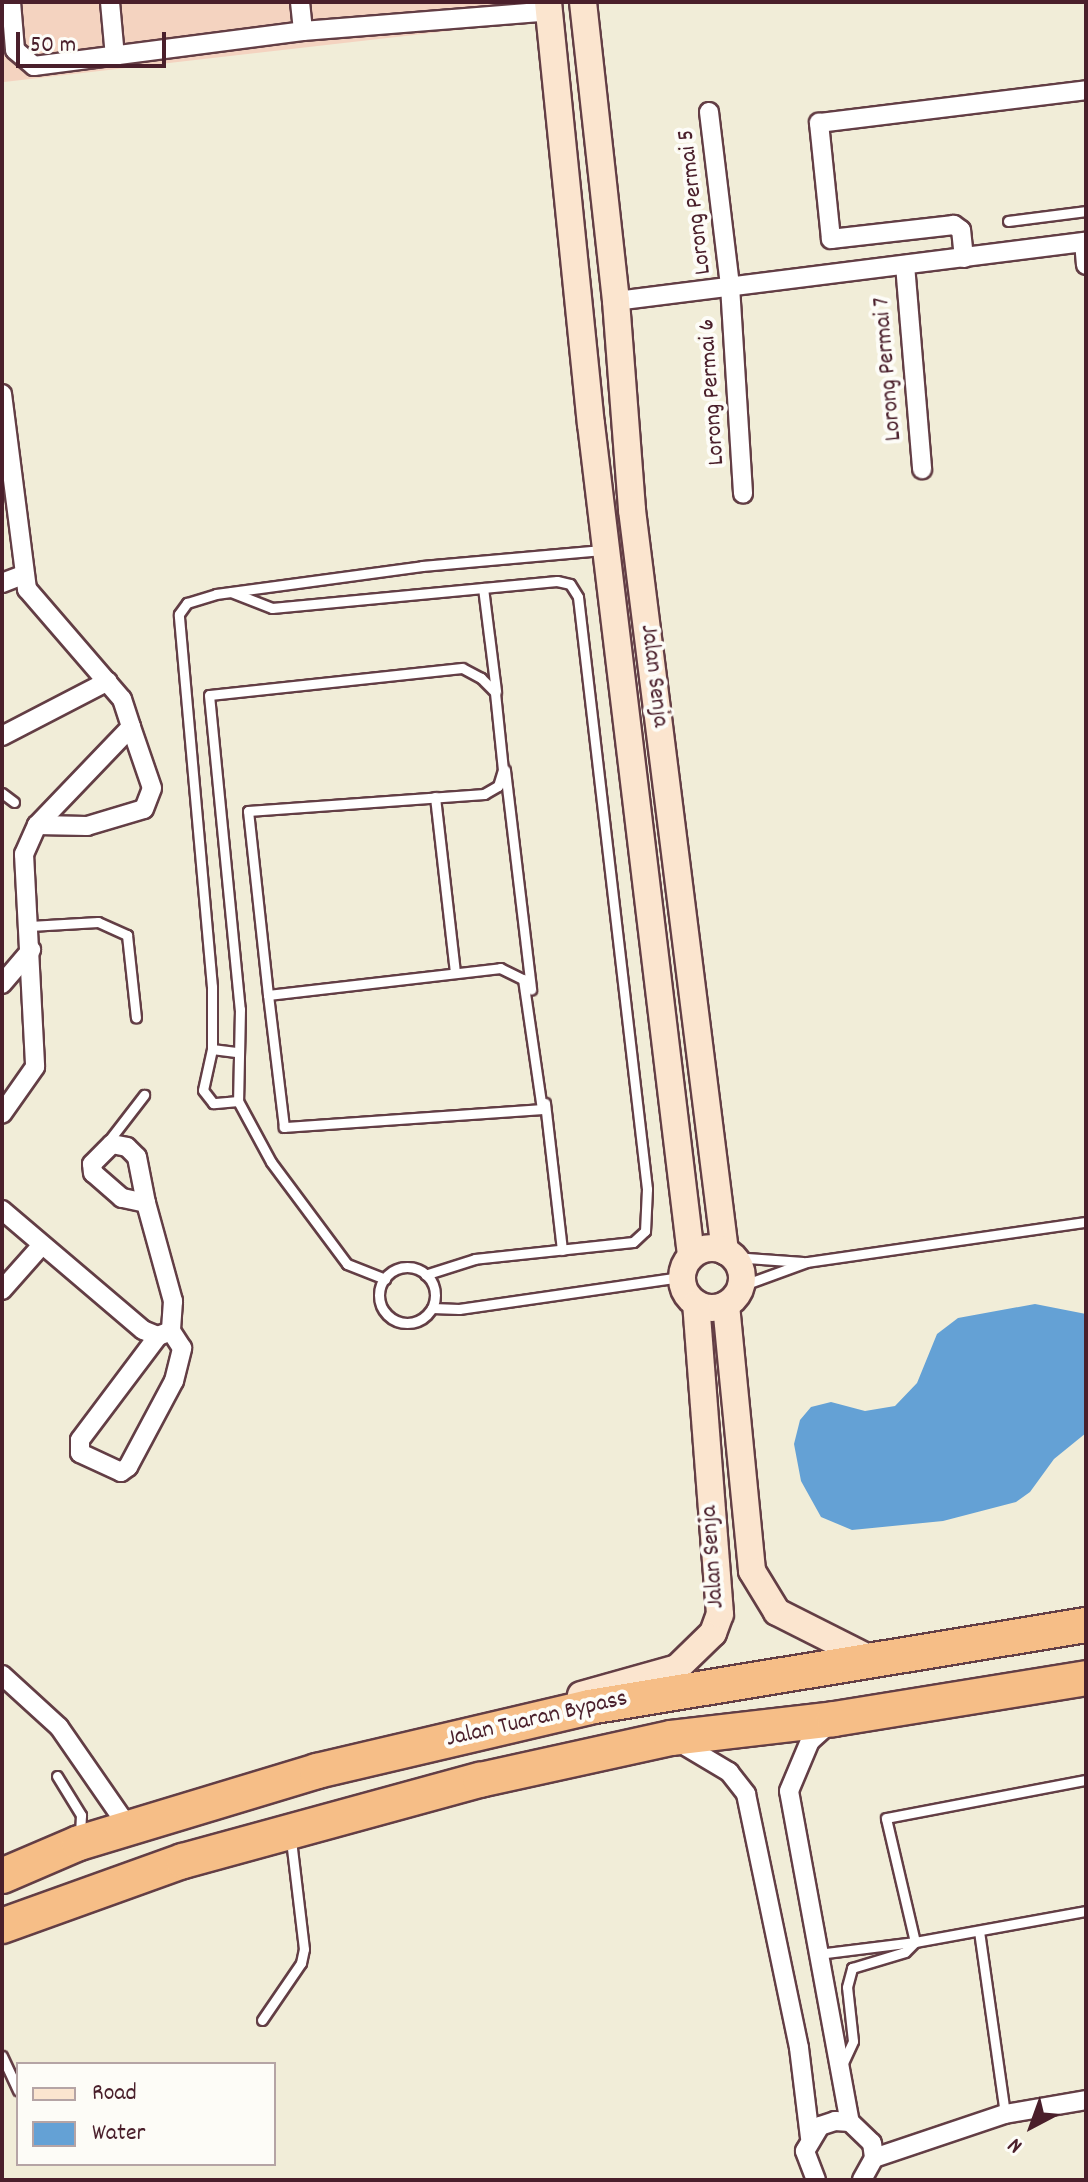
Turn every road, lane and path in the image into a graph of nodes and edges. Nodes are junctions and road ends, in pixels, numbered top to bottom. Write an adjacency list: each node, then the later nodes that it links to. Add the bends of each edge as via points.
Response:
1 (11, 2): 8 (street, via 15,50 25,62 46,66)
2 (110, 2): 8 (street)
3 (300, 2): 7 (street)
4 (583, 2): 18 (main road, Jalan Senja)
5 (548, 6): 6 (street); 22 (main road, Jalan Senja)
6 (497, 8): 7 (street)
7 (303, 31): 8 (street)
8 (115, 57)
9 (1086, 90): 14 (street, via 819,123 831,239 954,225 961,230)
10 (709, 112): 17 (street, Lorong Permai 5)
11 (1086, 211): 12 (lane)
12 (1008, 221)
13 (1085, 242): 14 (street); 16 (street)
14 (964, 258): 15 (street)
15 (905, 265): 17 (street); 20 (street, Lorong Permai 7)
16 (1086, 265)
17 (730, 286): 18 (street); 21 (street, Lorong Permai 6)
18 (616, 301): 51 (main road, Jalan Senja, via 632,510)
19 (2, 394): 23 (street)
20 (922, 469)
21 (743, 494)
22 (608, 549): 26 (lane, via 422,566); 53 (main road, Jalan Senja)
23 (23, 575): 24 (street); 27 (street, via 36,604)
24 (2, 583)
25 (483, 588): 26 (lane, via 272,608); 50 (lane); 50 (lane, via 557,581 570,584 578,597 647,1189 645,1231 633,1242)
26 (231, 592): 40 (lane, via 187,603 179,614 206,878)
27 (108, 681): 28 (street, via 129,712); 29 (street)
28 (131, 727): 33 (street); 33 (street, via 152,788 144,809 87,826)
29 (2, 736)
30 (2, 793): 32 (lane)
31 (435, 797): 36 (lane); 38 (lane, via 248,811); 41 (lane, via 484,794 498,786 503,770 495,692 462,668 209,695 240,1009)
32 (14, 802)
33 (37, 825): 34 (street, via 24,854 22,878)
34 (30, 926): 35 (street); 39 (lane, via 98,922 127,935)
35 (31, 950): 37 (street); 44 (street, via 35,1067)
36 (455, 973): 38 (lane); 38 (lane, via 500,968 523,979 542,1109 284,1127)
37 (2, 984)
38 (268, 995)
39 (136, 1018)
40 (212, 1049): 41 (lane); 43 (lane, via 202,1084 206,1097 213,1103)
41 (238, 1052): 43 (lane)
42 (144, 1095): 45 (lane)
43 (238, 1101): 55 (lane, via 271,1162 347,1264)
44 (2, 1114)
45 (99, 1153): 46 (street, via 92,1164 102,1183 122,1198); 46 (street, via 120,1145 137,1157)
46 (146, 1203): 60 (street, via 173,1301)
47 (2, 1210): 49 (street)
48 (1086, 1222): 52 (lane)
49 (42, 1245): 56 (street); 60 (street, via 143,1330)
50 (562, 1250): 54 (lane, via 475,1259)
51 (729, 1254): 52 (lane); 53 (main road, via 707,1248); 57 (main road, Jalan Senja, via 741,1270)
52 (807, 1262): 57 (lane)
53 (686, 1266): 58 (main road, Jalan Senja, via 685,1292); 59 (lane, via 459,1309)
54 (425, 1275): 55 (lane, via 409,1267); 59 (lane, via 434,1290)
55 (385, 1279): 59 (lane, via 379,1296 393,1319 410,1323)
56 (2, 1290)
57 (733, 1296): 58 (main road); 62 (main road, Jalan Senja, via 752,1571 777,1612)
58 (696, 1304): 66 (main road, Jalan Senja, via 720,1614 713,1633 677,1668 562,1700)
59 (432, 1308)
60 (165, 1334): 60 (street, via 182,1348 174,1381 125,1471 80,1453 80,1440)
61 (1086, 1625): 62 (highway, Jalan Tuaran Bypass)
62 (866, 1657): 66 (highway, Jalan Tuaran Bypass)
63 (2, 1675): 71 (street, via 59,1727)
64 (1086, 1678): 65 (highway, Jalan Tuaran Bypass)
65 (834, 1719): 67 (highway, Jalan Tuaran Bypass); 78 (street, via 810,1741 789,1791)
66 (512, 1725): 71 (highway, Jalan Tuaran Bypass, via 317,1771)
67 (671, 1738): 70 (highway, Jalan Tuaran Bypass); 86 (street, via 729,1772 746,1794 799,2048)
68 (57, 1776): 72 (lane, via 81,1815)
69 (1086, 1780): 77 (lane, via 886,1818)
70 (290, 1829): 75 (highway, Jalan Tuaran Bypass); 79 (lane, via 304,1949 301,1963)
71 (131, 1831): 72 (highway, Jalan Tuaran Bypass)
72 (79, 1843): 73 (highway, Jalan Tuaran Bypass)
73 (2, 1876)
74 (1086, 1911): 76 (lane)
75 (2, 1926)
76 (979, 1931): 77 (lane); 84 (lane)
77 (915, 1942): 78 (lane); 81 (lane, via 905,1952 852,1968 847,1987 853,2041)
78 (818, 1954): 81 (street)
79 (262, 2020)
80 (2, 2056): 82 (lane)
81 (841, 2066): 85 (street)
82 (16, 2086)
83 (1086, 2100): 84 (street)
84 (1005, 2114): 87 (street)
85 (850, 2122): 86 (street, via 820,2126); 87 (street, via 872,2143)
86 (810, 2137): 88 (street, via 807,2167)
87 (874, 2158): 89 (street)
88 (816, 2180)
89 (862, 2180)

